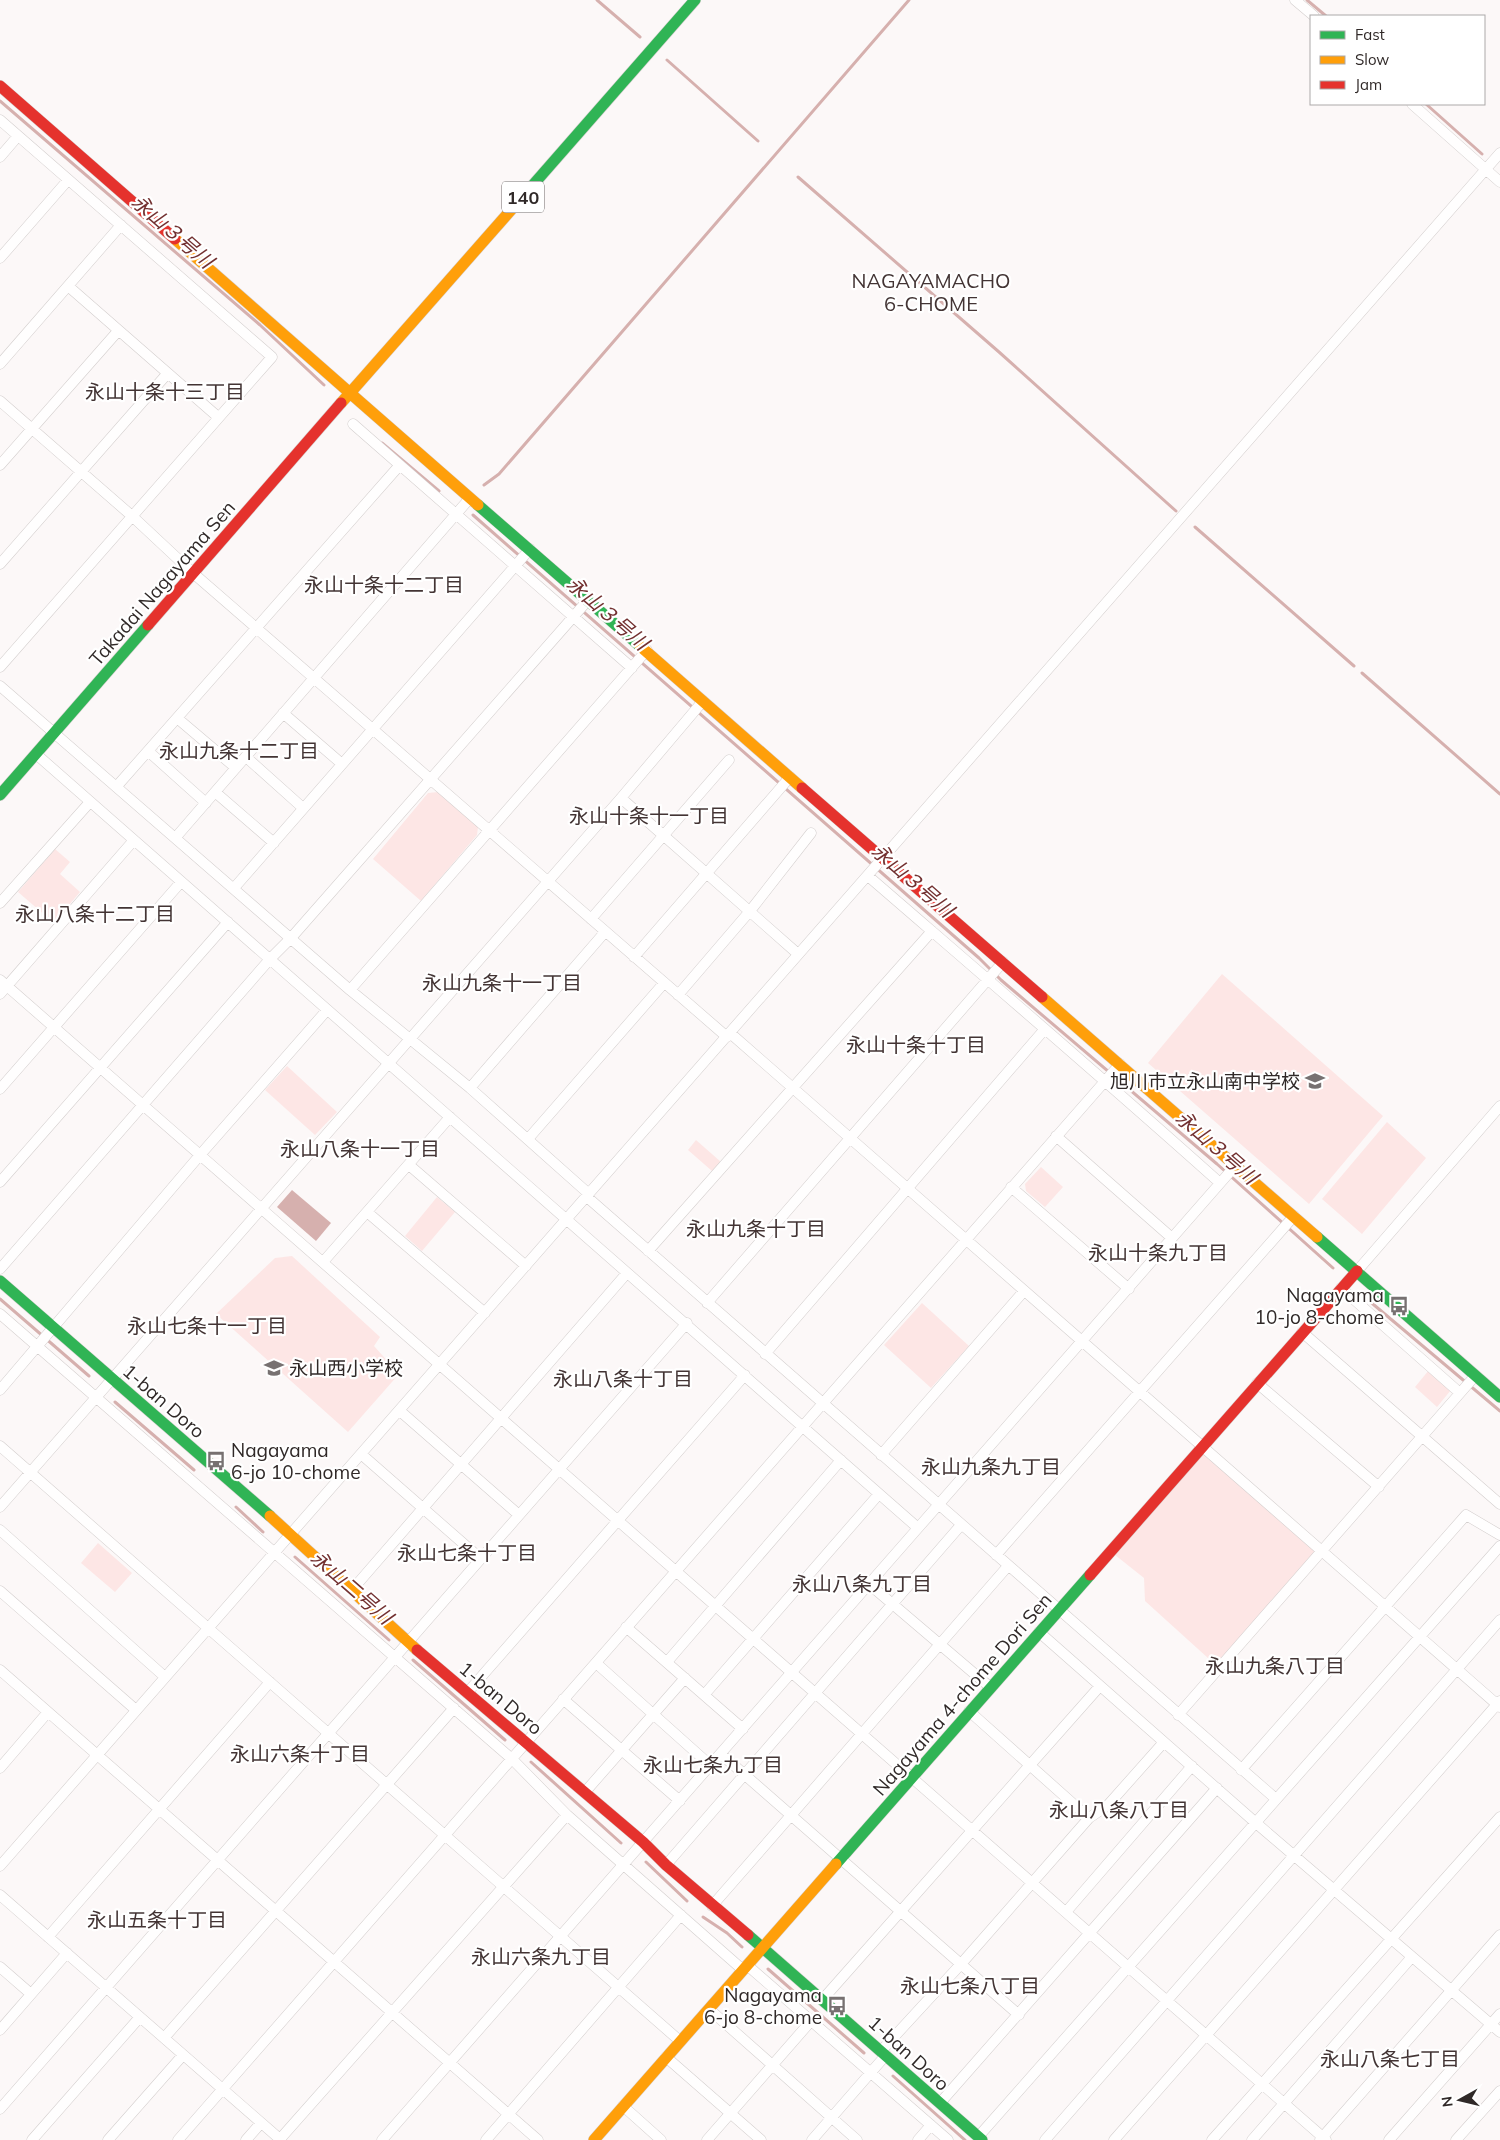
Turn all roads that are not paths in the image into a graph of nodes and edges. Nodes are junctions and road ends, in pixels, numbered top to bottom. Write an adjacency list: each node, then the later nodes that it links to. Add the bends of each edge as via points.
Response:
1 (695, 0): 19 (street, 140)
2 (1295, 0): 3 (street)
3 (1313, 15)
4 (0, 86): 19 (street)
5 (1413, 105): 10 (street)
6 (0, 120): 7 (street)
7 (18, 136): 9 (street); 11 (street)
8 (1500, 153): 10 (street)
9 (0, 157)
10 (1486, 169): 12 (street); 65 (street)
11 (68, 180): 13 (street); 14 (street)
12 (1500, 182)
13 (121, 225): 15 (street); 21 (street, via 272,357)
14 (0, 258)
15 (68, 286): 16 (street); 17 (street)
16 (118, 331): 18 (street); 23 (street)
17 (0, 364)
18 (167, 374): 21 (street); 26 (street)
19 (350, 393): 27 (street); 32 (street, Takadai Nagayama Sen)
20 (0, 401): 23 (street)
21 (218, 417): 29 (street)
22 (353, 424): 25 (street)
23 (32, 429): 24 (street); 26 (street)
24 (0, 465)
25 (399, 466): 28 (street); 34 (street)
26 (80, 472): 29 (street); 31 (street)
27 (470, 498): 28 (street); 30 (street)
28 (456, 514): 30 (street); 37 (street)
29 (132, 516): 32 (street); 36 (street)
30 (522, 558): 33 (street); 33 (street); 42 (street)
31 (0, 564)
32 (193, 573): 34 (street); 43 (street, Takadai Nagayama Sen)
33 (580, 609): 35 (street); 35 (street); 50 (street)
34 (257, 627): 37 (street); 41 (street)
35 (639, 659): 39 (street); 59 (street)
36 (0, 667)
37 (315, 677): 40 (street); 42 (street)
38 (0, 686): 43 (street)
39 (698, 707): 51 (street); 55 (street)
40 (283, 714): 46 (street); 48 (street)
41 (177, 718): 44 (street); 49 (street)
42 (373, 728): 48 (street); 50 (street)
43 (55, 732): 45 (street, Takadai Nagayama Sen); 52 (street)
44 (148, 751): 52 (street); 57 (street)
45 (36, 754): 54 (street, Takadai Nagayama Sen); 56 (street)
46 (246, 757): 49 (street); 58 (street)
47 (729, 760): 61 (street)
48 (342, 764): 58 (street)
49 (236, 768): 53 (street)
50 (431, 779): 59 (street); 77 (street)
51 (785, 784): 65 (street); 66 (street)
52 (117, 786): 62 (street)
53 (215, 792): 57 (street); 64 (street)
54 (0, 795)
55 (621, 798): 61 (street); 68 (street)
56 (90, 802): 63 (street); 71 (street)
57 (206, 803): 62 (street)
58 (304, 808): 64 (street)
59 (489, 829): 68 (street); 84 (street)
60 (811, 833): 72 (street)
61 (666, 836): 66 (street); 73 (street)
62 (176, 837): 70 (street)
63 (134, 840): 69 (street); 83 (street)
64 (274, 843): 70 (street)
65 (883, 858): 67 (street); 81 (street)
66 (707, 873): 72 (street); 79 (street)
67 (868, 876): 75 (street); 78 (street)
68 (548, 881): 73 (street); 90 (street)
69 (181, 882): 74 (street); 87 (street)
70 (234, 888): 77 (street)
71 (0, 904)
72 (750, 911): 78 (street); 85 (street)
73 (591, 920): 76 (street)
74 (228, 922): 80 (street); 92 (street)
75 (932, 931): 81 (street); 95 (street)
76 (605, 932): 79 (street); 94 (street)
77 (291, 938): 80 (street); 84 (street)
78 (798, 954): 89 (street)
79 (634, 957): 82 (street)
80 (270, 959): 86 (street); 97 (street)
81 (995, 972): 88 (street); 93 (street); 101 (street)
82 (664, 983): 85 (street); 102 (street)
83 (2, 987): 87 (street)
84 (350, 990): 90 (street)
85 (678, 995): 89 (street)
86 (327, 1010): 91 (street); 103 (street)
87 (55, 1027): 92 (street); 96 (street)
88 (1044, 1030): 93 (street); 108 (street)
89 (728, 1035): 95 (street); 109 (street)
90 (409, 1039): 91 (street); 94 (street)
91 (388, 1063): 99 (street); 110 (street)
92 (101, 1068): 97 (street); 106 (street)
93 (1112, 1073): 100 (street); 105 (street); 105 (street)
94 (470, 1088): 102 (street)
95 (793, 1088): 101 (street); 116 (street)
96 (0, 1089)
97 (142, 1106): 103 (street); 119 (street)
98 (1500, 1106): 120 (street)
99 (450, 1118): 104 (street); 112 (street)
100 (1056, 1136): 107 (street); 114 (street)
101 (849, 1138): 108 (street); 126 (street)
102 (528, 1139): 109 (street)
103 (200, 1155): 110 (street); 131 (street)
104 (409, 1165): 111 (street); 118 (street)
105 (1228, 1174): 113 (street); 114 (street)
106 (0, 1182)
107 (1011, 1187): 115 (street); 124 (street)
108 (908, 1189): 115 (street); 133 (street)
109 (588, 1195): 112 (street); 116 (street)
110 (260, 1208): 117 (street); 136 (street)
111 (367, 1212): 117 (street); 127 (street)
112 (567, 1219): 118 (street); 121 (street)
113 (1288, 1222): 120 (street); 140 (street)
114 (1172, 1238): 124 (street)
115 (966, 1240): 125 (street); 143 (street)
116 (648, 1251): 126 (street)
117 (323, 1262): 134 (street)
118 (526, 1266): 127 (street)
119 (0, 1269)
120 (1357, 1271): 123 (street, Nagayama 4-chome Dori Sen); 138 (street)
121 (627, 1273): 129 (street); 145 (street)
122 (0, 1281): 131 (street, 1-ban Doro)
123 (1342, 1288): 130 (street, Nagayama 4-chome Dori Sen); 138 (street)
124 (1129, 1289): 132 (street)
125 (1024, 1291): 132 (street); 151 (street)
126 (707, 1303): 133 (street)
127 (485, 1313): 134 (street)
128 (0, 1314): 131 (street)
129 (687, 1323): 135 (street); 154 (street)
130 (1302, 1332): 137 (street, Nagayama 4-chome Dori Sen); 147 (street)
131 (45, 1339): 136 (street, 1-ban Doro); 139 (street); 141 (street)
132 (1082, 1341): 140 (street); 159 (street)
133 (765, 1354): 143 (street)
134 (440, 1365): 144 (street); 145 (street)
135 (745, 1375): 146 (street); 163 (street)
136 (112, 1379): 141 (street); 167 (street, 1-ban Doro)
137 (1257, 1383): 149 (street, Nagayama 4-chome Dori Sen); 156 (street)
138 (1468, 1385): 142 (street); 147 (street)
139 (0, 1390)
140 (1140, 1392): 149 (street); 172 (street)
141 (97, 1397): 155 (street); 170 (street)
142 (1500, 1397)
143 (823, 1404): 146 (street); 151 (street)
144 (400, 1411): 150 (street); 153 (street)
145 (501, 1419): 153 (street); 154 (street)
146 (803, 1426): 152 (street); 175 (street)
147 (1422, 1436): 156 (street); 158 (street)
148 (0, 1446): 155 (street)
149 (1202, 1446): 171 (street); 182 (street, Nagayama 4-chome Dori Sen)
150 (361, 1454): 161 (street); 167 (street)
151 (881, 1455): 159 (street)
152 (841, 1460): 157 (street); 180 (street)
153 (461, 1465): 161 (street); 162 (street)
154 (558, 1469): 162 (street); 163 (street)
155 (30, 1472): 160 (street); 185 (street)
156 (1378, 1487): 171 (street)
157 (879, 1494): 165 (street); 188 (street)
158 (1500, 1504)
159 (939, 1505): 164 (street); 165 (street)
160 (0, 1507)
161 (424, 1508): 173 (street); 177 (street)
162 (519, 1515): 173 (street)
163 (618, 1521): 175 (street); 202 (street)
164 (961, 1525): 172 (street); 179 (street)
165 (918, 1528): 176 (street)
166 (0, 1530): 197 (street)
167 (291, 1534): 170 (street); 177 (street, 1-ban Doro)
168 (1500, 1534): 181 (street, via 1466,1515)
169 (1500, 1546): 187 (street)
170 (275, 1552): 185 (street); 191 (street)
171 (1323, 1552): 181 (street); 212 (street)
172 (996, 1555): 174 (street)
173 (480, 1559): 189 (street)
174 (1008, 1566): 182 (street); 190 (street)
175 (676, 1572): 180 (street); 184 (street)
176 (869, 1584): 179 (street); 195 (street)
177 (352, 1590): 189 (street, 1-ban Doro)
178 (0, 1591): 208 (street)
179 (893, 1603): 190 (street); 203 (street)
180 (714, 1605): 188 (street); 192 (street)
181 (1384, 1606): 187 (street); 226 (street)
182 (1059, 1610): 186 (street, Nagayama 4-chome Dori Sen); 212 (street)
183 (1500, 1620): 194 (street)
184 (626, 1627): 192 (street); 193 (street)
185 (208, 1628): 197 (street); 199 (street)
186 (1039, 1632): 200 (street); 201 (street, Nagayama 4-chome Dori Sen)
187 (1420, 1637): 194 (street); 232 (street)
188 (752, 1638): 195 (street); 204 (street)
189 (408, 1642): 191 (street); 202 (street, 1-ban Doro)
190 (939, 1645): 201 (street); 215 (street)
191 (395, 1658): 207 (street); 214 (street)
192 (667, 1662): 198 (street)
193 (596, 1663): 205 (street); 211 (street)
194 (1457, 1670): 206 (street); 243 (street)
195 (792, 1673): 203 (street); 213 (street)
196 (2, 1676): 210 (street)
197 (165, 1677): 208 (street)
198 (685, 1678): 204 (street); 211 (street)
199 (270, 1682): 214 (street); 234 (street)
200 (1100, 1686): 217 (street); 222 (street)
201 (990, 1688): 209 (street, Nagayama 4-chome Dori Sen)
202 (467, 1692): 216 (street, 1-ban Doro)
203 (815, 1692): 215 (street); 227 (street)
204 (704, 1695): 213 (street)
205 (563, 1699): 216 (street); 218 (street)
206 (1499, 1704): 251 (street)
207 (454, 1708): 221 (street); 229 (street)
208 (136, 1710): 220 (street)
209 (970, 1711): 222 (street); 228 (street, Nagayama 4-chome Dori Sen)
210 (48, 1712): 220 (street); 225 (street)
211 (653, 1714): 218 (street); 223 (street)
212 (1178, 1715): 226 (street)
213 (743, 1729): 219 (street)
214 (328, 1734): 229 (street); 245 (street)
215 (863, 1734): 228 (street); 236 (street)
216 (527, 1742): 221 (street); 231 (street, 1-ban Doro)
217 (1164, 1742): 224 (street); 238 (street, via 1108,1805)
218 (622, 1750): 231 (street); 233 (street)
219 (721, 1754): 223 (street); 227 (street)
220 (97, 1755): 234 (street); 248 (street)
221 (512, 1759): 235 (street); 241 (street)
222 (1030, 1764): 238 (street); 240 (street)
223 (710, 1765): 233 (street)
224 (1192, 1766): 230 (street); 255 (street)
225 (0, 1768)
226 (1241, 1770): 232 (street)
227 (743, 1774): 236 (street); 247 (street)
228 (912, 1778): 240 (street); 244 (street, Nagayama 4-chome Dori Sen)
229 (387, 1784): 241 (street); 254 (street)
230 (1217, 1788): 239 (street); 258 (street)
231 (585, 1792): 242 (street, 1-ban Doro)
232 (1276, 1799): 239 (street)
233 (680, 1800): 242 (street)
234 (160, 1809): 245 (street); 260 (street)
235 (567, 1815): 246 (street); 250 (street)
236 (790, 1816): 244 (street); 253 (street)
237 (1500, 1817): 262 (street)
238 (1089, 1818): 249 (street)
239 (1256, 1823): 243 (street); 269 (street)
240 (972, 1829): 249 (street); 256 (street)
241 (445, 1835): 250 (street); 266 (street)
242 (643, 1842): 246 (street); 247 (street, 1-ban Doro)
243 (1295, 1856): 251 (street); 276 (street)
244 (840, 1858): 256 (street); 263 (street, Nagayama 4-chome Dori Sen)
245 (218, 1860): 254 (street); 271 (street)
246 (625, 1864): 257 (street); 261 (street)
247 (666, 1865): 253 (street, 1-ban Doro)
248 (0, 1866)
249 (1032, 1882): 255 (street); 267 (street)
250 (503, 1886): 261 (street); 278 (street)
251 (1334, 1890): 262 (street); 286 (street)
252 (0, 1895): 260 (street)
253 (712, 1906): 263 (street, 1-ban Doro)
254 (276, 1911): 266 (street); 287 (street)
255 (1066, 1912): 258 (street)
256 (901, 1913): 267 (street); 275 (street)
257 (682, 1915): 270 (street); 272 (street)
258 (1091, 1934): 269 (street); 280 (street)
259 (1500, 1935): 273 (street)
260 (48, 1937): 264 (street)
261 (561, 1937): 272 (street); 292 (street)
262 (1390, 1939): 265 (street); 295 (street)
263 (763, 1947): 270 (street, Nagayama 4-chome Dori Sen); 275 (street, 1-ban Doro)
264 (67, 1953): 271 (street); 274 (street)
265 (1411, 1958): 273 (street); 299 (street)
266 (334, 1961): 278 (street); 296 (street)
267 (960, 1964): 280 (street); 289 (street)
268 (0, 1967): 274 (street)
269 (1128, 1967): 276 (street); 307 (street)
270 (745, 1968): 277 (street, Nagayama 4-chome Dori Sen); 282 (street)
271 (106, 1988): 281 (street); 301 (street)
272 (619, 1988): 288 (street); 303 (street)
273 (1451, 1991): 283 (street); 308 (street)
274 (31, 1994): 284 (street)
275 (823, 1999): 289 (street, 1-ban Doro)
276 (1166, 2000): 286 (street); 325 (street)
277 (709, 2009): 288 (street, Nagayama 4-chome Dori Sen); 293 (street)
278 (392, 2013): 292 (street); 313 (street)
279 (1500, 2014): 283 (street)
280 (1018, 2015): 298 (street)
281 (140, 2017): 287 (street); 309 (street)
282 (811, 2021): 293 (street); 294 (street)
283 (1490, 2024): 285 (street); 329 (street)
284 (0, 2030)
285 (1500, 2032)
286 (1207, 2035): 295 (street); 326 (street)
287 (164, 2038): 290 (street)
288 (680, 2041): 291 (street, Nagayama 4-chome Dori Sen)
289 (883, 2053): 294 (street); 298 (street, 1-ban Doro)
290 (183, 2055): 296 (street); 310 (street)
291 (666, 2057): 300 (street, Nagayama 4-chome Dori Sen); 302 (street)
292 (450, 2063): 303 (street); 314 (street)
293 (772, 2065): 302 (street); 304 (street)
294 (871, 2073): 304 (street); 306 (street)
295 (1261, 2083): 299 (street); 327 (street)
296 (222, 2089): 305 (street); 311 (street)
297 (1500, 2091): 330 (street)
298 (940, 2103): 307 (street, 1-ban Doro)
299 (1284, 2103): 308 (street); 328 (street)
300 (623, 2106): 317 (street, Nagayama 4-chome Dori Sen); 318 (street)
301 (0, 2109)
302 (730, 2113): 319 (street); 320 (street)
303 (509, 2114): 315 (street); 316 (street)
304 (832, 2118): 321 (street); 322 (street)
305 (261, 2123): 312 (street); 313 (street)
306 (931, 2125): 323 (street); 324 (street)
307 (980, 2138)
308 (1323, 2139)
309 (32, 2140)
310 (108, 2140)
311 (178, 2140)
312 (246, 2140)
313 (280, 2140)
314 (382, 2140)
315 (486, 2140)
316 (538, 2140)
317 (594, 2140)
318 (660, 2140)
319 (707, 2140)
320 (761, 2140)
321 (812, 2140)
322 (857, 2140)
323 (918, 2140)
324 (948, 2140)
325 (1045, 2140)
326 (1114, 2140)
327 (1212, 2140)
328 (1252, 2140)
329 (1389, 2140)
330 (1456, 2140)

